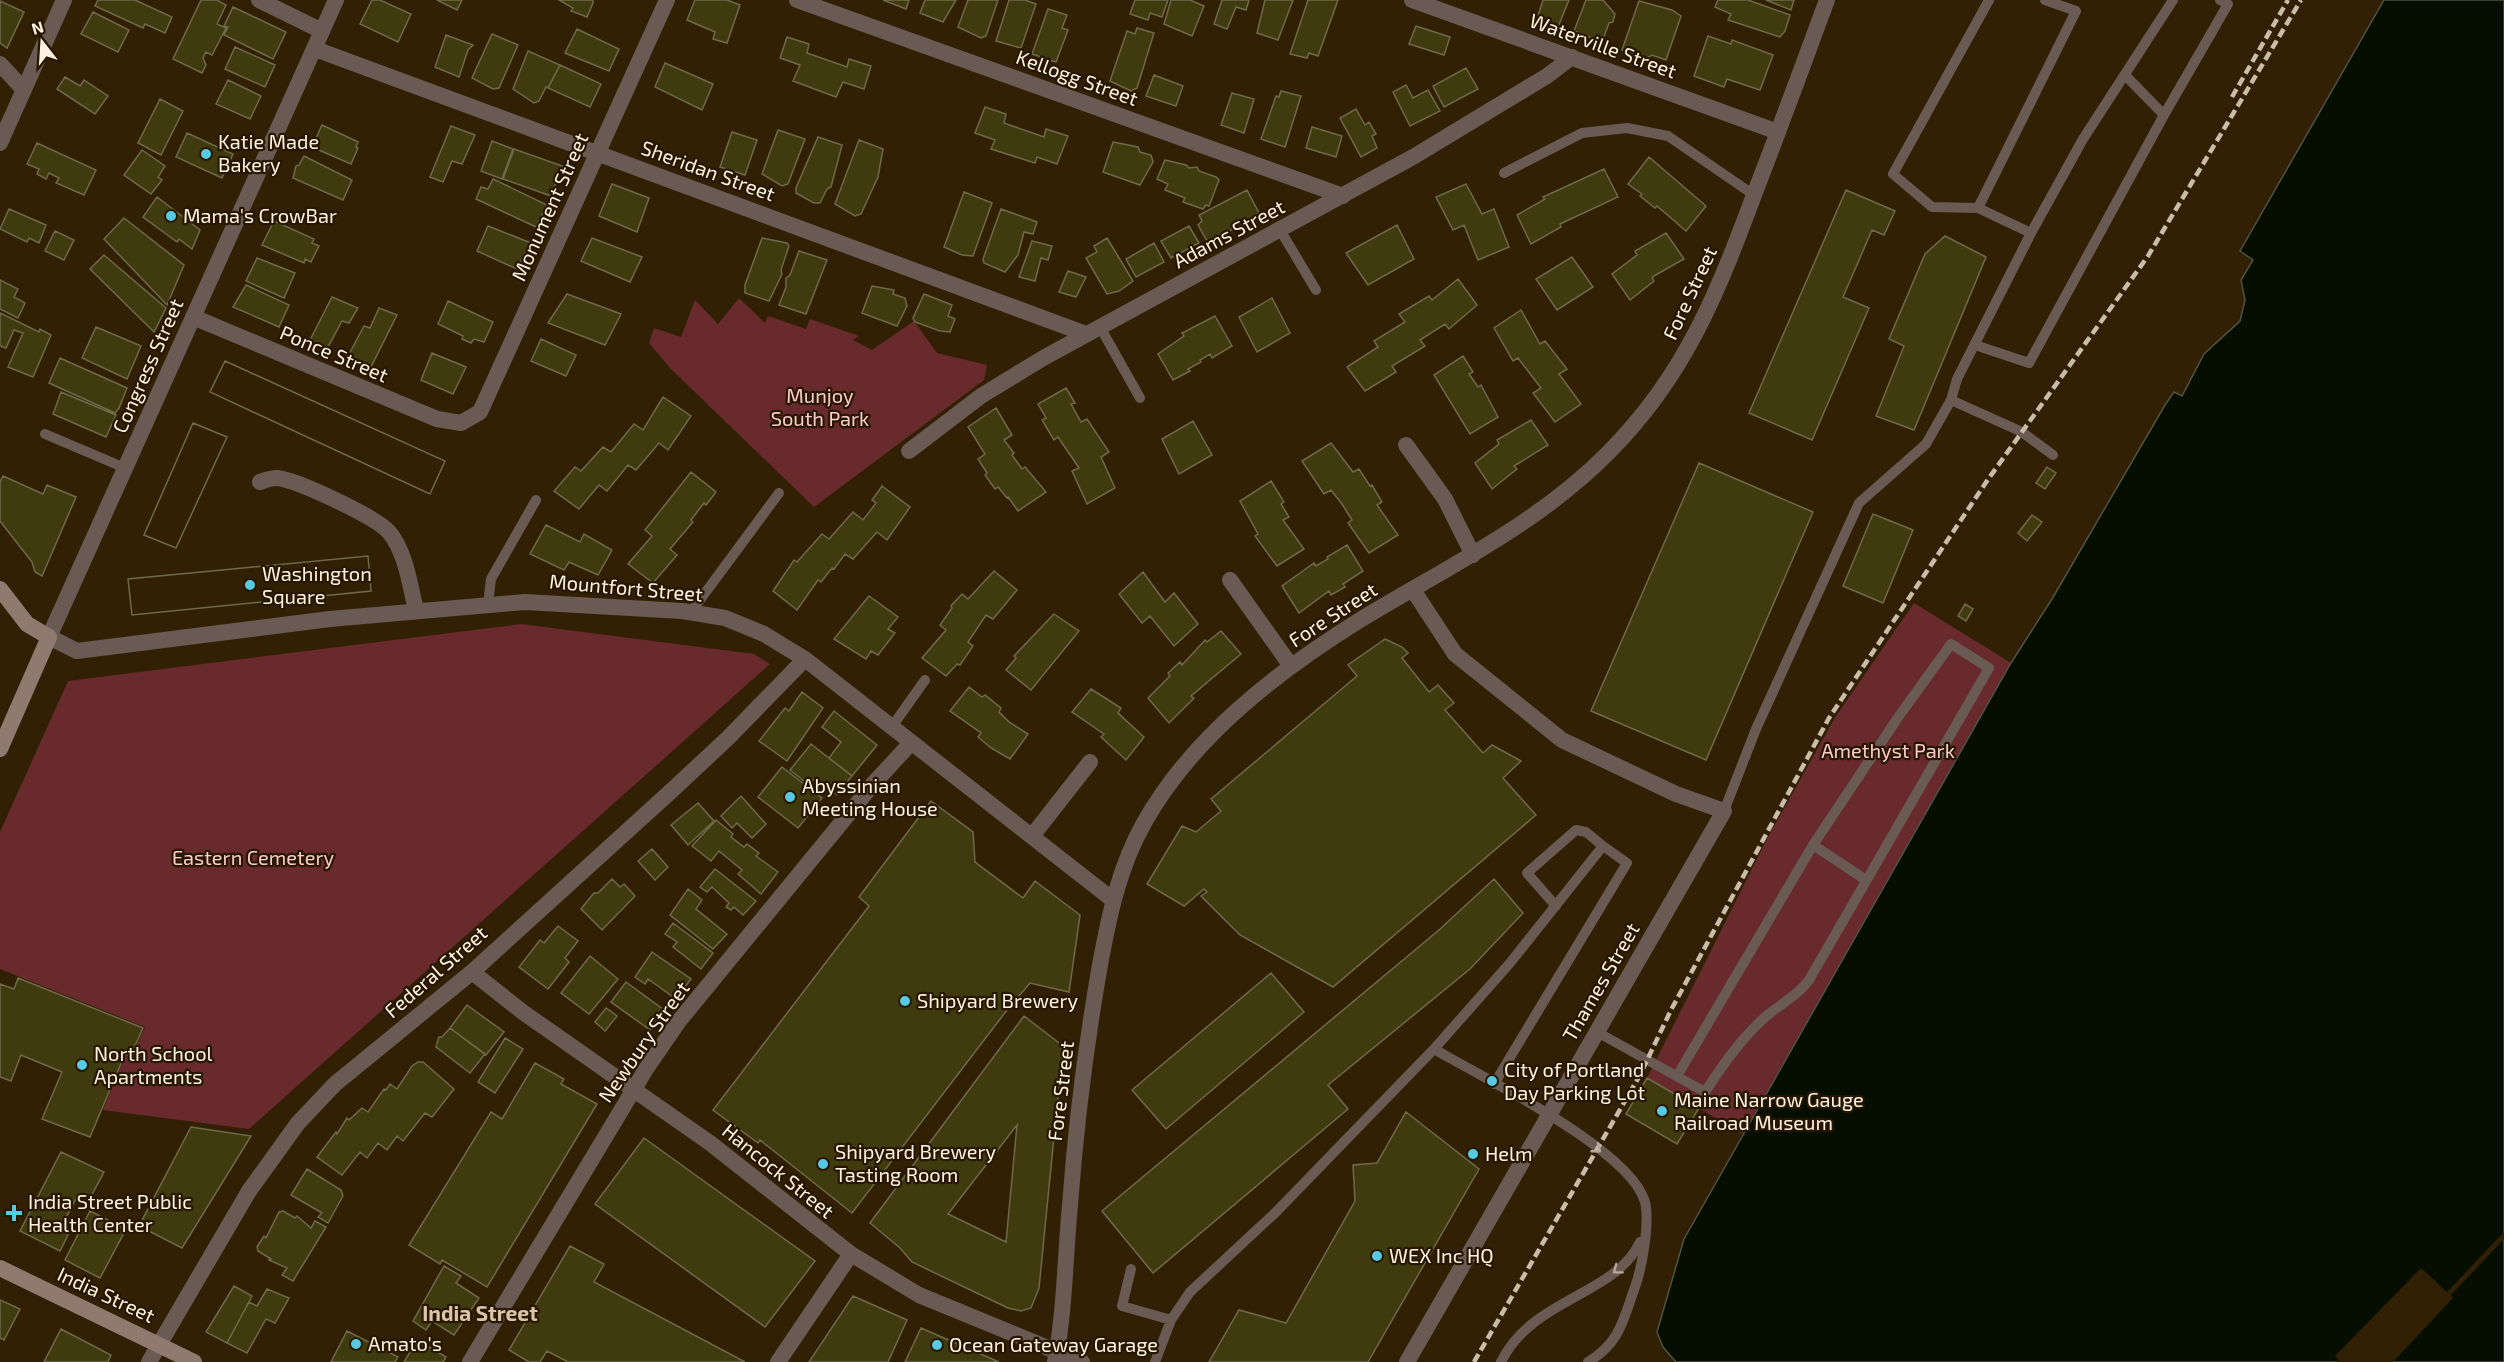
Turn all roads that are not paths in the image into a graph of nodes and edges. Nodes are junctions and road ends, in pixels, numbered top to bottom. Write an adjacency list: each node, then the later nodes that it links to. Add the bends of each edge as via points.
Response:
1 (64, 0): 17 (street)
2 (259, 0): 12 (street)
3 (336, 0): 12 (street, Congress Street)
4 (668, 0): 21 (street, Monument Street)
5 (796, 0): 24 (street, Kellogg Street)
6 (1412, 0): 14 (street, Waterville Street)
7 (1827, 0): 19 (street, Fore Street)
8 (1989, 0): 25 (lane, via 1893,174 1932,207)
9 (2045, 0): 25 (lane, via 2076,11)
10 (2174, 0): 16 (lane)
11 (2220, 0): 18 (lane, via 2228,4)
12 (322, 31): 13 (street, Congress Street)
13 (315, 49): 21 (street, Sheridan Street); 29 (street, Congress Street)
14 (1572, 57): 19 (street, Waterville Street); 24 (street, Adams Street, via 1547,76)
15 (0, 64): 17 (street)
16 (2125, 75): 18 (lane); 27 (lane)
17 (24, 90): 20 (street)
18 (2164, 115): 31 (lane, via 2029,363)
19 (1778, 132): 23 (street, Fore Street)
20 (0, 143)
21 (598, 152): 30 (street, Sheridan Street); 34 (street, Monument Street, via 480,412)
22 (1504, 173): 23 (lane, via 1582,133 1627,128 1668,136)
23 (1754, 195): 43 (street, Fore Street, via 1707,312 1665,387 1610,452 1580,479)
24 (1343, 196): 26 (street, Adams Street)
25 (1978, 208): 27 (lane)
26 (1280, 230): 28 (lane); 30 (street, Adams Street)
27 (2031, 233): 31 (lane)
28 (1316, 290)
29 (193, 317): 34 (street, Ponce Street, via 437,419); 39 (street, Congress Street)
30 (1093, 331): 32 (lane); 37 (street, Adams Street, via 981,396)
31 (1975, 345): 33 (lane)
32 (1140, 398)
33 (1951, 400): 38 (lane, via 2022,432); 58 (lane, via 1926,444 1859,502 1756,729)
34 (461, 423)
35 (45, 434): 39 (lane)
36 (1406, 445): 43 (street, via 1445,499)
37 (909, 451)
38 (2053, 455)
39 (125, 468): 50 (street, Congress Street)
40 (260, 482): 48 (street, via 276,478 296,484 371,518 389,533 401,555)
41 (779, 493): 49 (lane)
42 (536, 500): 47 (lane, via 491,579)
43 (1473, 555): 46 (street, Fore Street)
44 (1230, 580): 52 (street)
45 (0, 589): 50 (main road, via 27,624)
46 (1413, 590): 52 (street, Fore Street); 58 (street, via 1455,654 1562,740 1676,794)
47 (488, 604): 48 (street, Mountfort Street); 49 (street, Mountfort Street, via 536,602)
48 (416, 610): 50 (street, Mountfort Street, via 77,651)
49 (691, 612): 51 (street, Mountfort Street, via 745,626)
50 (49, 637): 56 (main road, Congress Street)
51 (805, 658): 54 (street, Mountfort Street); 65 (street, Federal Street, via 694,770)
52 (1292, 666): 63 (street, Fore Street, via 1216,731 1164,790 1131,848)
53 (925, 680): 54 (lane)
54 (891, 728): 55 (street, Mountfort Street)
55 (910, 744): 59 (street, Mountfort Street); 70 (street, Newbury Street, via 679,1021)
56 (0, 749)
57 (1090, 762): 59 (street)
58 (1724, 811): 66 (street, Thames Street)
59 (1032, 836): 63 (street, Mountfort Street)
60 (1813, 845): 62 (lane); 62 (lane, via 1951,644 1989,668); 68 (lane)
61 (1603, 846): 64 (lane); 64 (lane, via 1586,832 1576,830 1527,873); 69 (lane, via 1627,863)
62 (1866, 880): 68 (lane, via 1801,990 1763,1019 1705,1092)
63 (1113, 900): 79 (street, Fore Street, via 1088,1034)
64 (1556, 906): 67 (lane)
65 (472, 972): 70 (street, Hancock Street); 78 (street, Federal Street, via 335,1084 297,1124 249,1191)
66 (1597, 1032): 68 (lane); 71 (street, Thames Street)
67 (1434, 1049): 69 (lane); 76 (lane, via 1276,1212 1190,1292)
68 (1677, 1076)
69 (1494, 1084): 71 (lane)
70 (634, 1091): 73 (street, Hancock Street, via 710,1143); 82 (street, Newbury Street)
71 (1548, 1115): 72 (lane, one-way to 72, via 1631,1178 1645,1203); 86 (street, Thames Street)
72 (1647, 1221): 77 (lane, via 1638,1280); 87 (lane, one-way to 87, via 1638,1246 1626,1263 1534,1320 1510,1344)
73 (851, 1254): 79 (street, Hancock Street, via 919,1295); 83 (street)
74 (0, 1268): 78 (main road, India Street)
75 (1131, 1269): 76 (lane, via 1122,1306)
76 (1171, 1320): 85 (lane)
77 (1616, 1337): 88 (lane, via 1604,1353); 89 (lane)
78 (160, 1344): 80 (street, Federal Street); 81 (main road, India Street)
79 (1056, 1358): 84 (street, Hancock Street)
80 (149, 1362)
81 (194, 1362)
82 (470, 1362)
83 (778, 1362)
84 (1082, 1362)
85 (1155, 1362)
86 (1407, 1362)
87 (1501, 1362)
88 (1588, 1362)
89 (1606, 1362)

